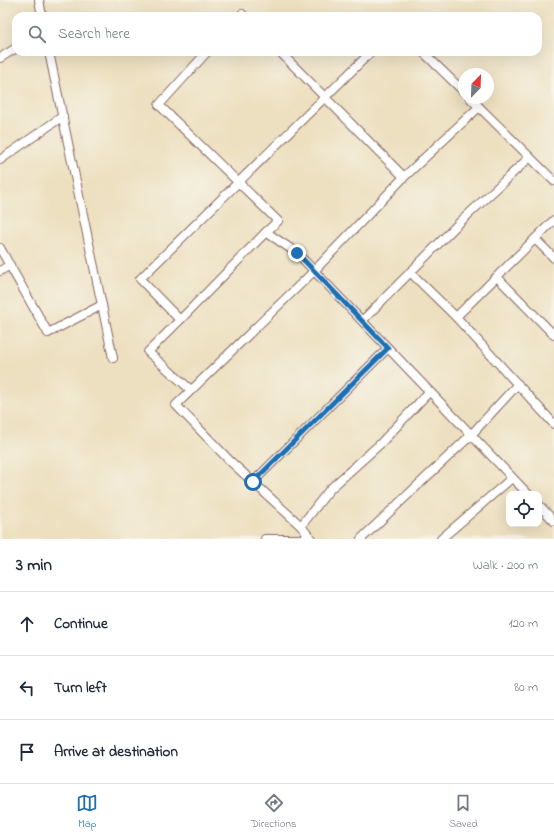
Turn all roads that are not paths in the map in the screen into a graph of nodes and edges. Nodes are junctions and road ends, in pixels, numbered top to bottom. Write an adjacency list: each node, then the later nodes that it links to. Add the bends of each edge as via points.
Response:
1 (39, 0): 2 (street)
2 (41, 12)
3 (12, 50): 9 (street)
4 (51, 56): 14 (street)
5 (203, 56): 19 (street, via 159,104)
6 (284, 56): 11 (street)
7 (367, 56): 11 (street)
8 (427, 56): 10 (street)
9 (0, 58)
10 (458, 86)
11 (324, 97): 17 (street); 19 (street)
12 (476, 104): 13 (street)
13 (479, 107): 15 (street); 17 (street)
14 (63, 116): 16 (street); 30 (street)
15 (530, 157): 18 (street); 28 (street)
16 (0, 160)
17 (404, 177): 27 (street)
18 (554, 181)
19 (239, 182): 21 (street, via 278,221); 32 (street, via 140,279)
20 (554, 220): 22 (street)
21 (266, 232): 27 (street, via 297,253); 32 (street)
22 (535, 239): 24 (street); 29 (street)
23 (0, 248): 25 (street)
24 (554, 258)
25 (10, 265): 26 (street); 30 (street, via 48,333)
26 (0, 271)
27 (314, 271): 33 (street); 38 (street)
28 (410, 272): 31 (street); 33 (street)
29 (497, 277): 31 (street); 34 (street)
30 (102, 305): 36 (street)
31 (456, 317): 37 (street)
32 (180, 320): 38 (street, via 148,352)
33 (362, 321): 35 (street)
34 (554, 335)
35 (388, 348): 39 (street); 43 (street)
36 (113, 358)
37 (518, 384): 40 (street); 41 (street)
38 (191, 390): 43 (street, via 176,405)
39 (429, 392): 41 (street); 47 (street, via 380,444 330,489)
40 (554, 424)
41 (471, 435): 42 (street); 50 (street)
42 (512, 478): 44 (street); 51 (street)
43 (253, 482): 47 (street)
44 (525, 491)
45 (542, 508): 46 (street)
46 (554, 521)
47 (301, 526): 49 (street)
48 (265, 539): 49 (street)
49 (311, 539)
50 (361, 539)
51 (441, 539)

